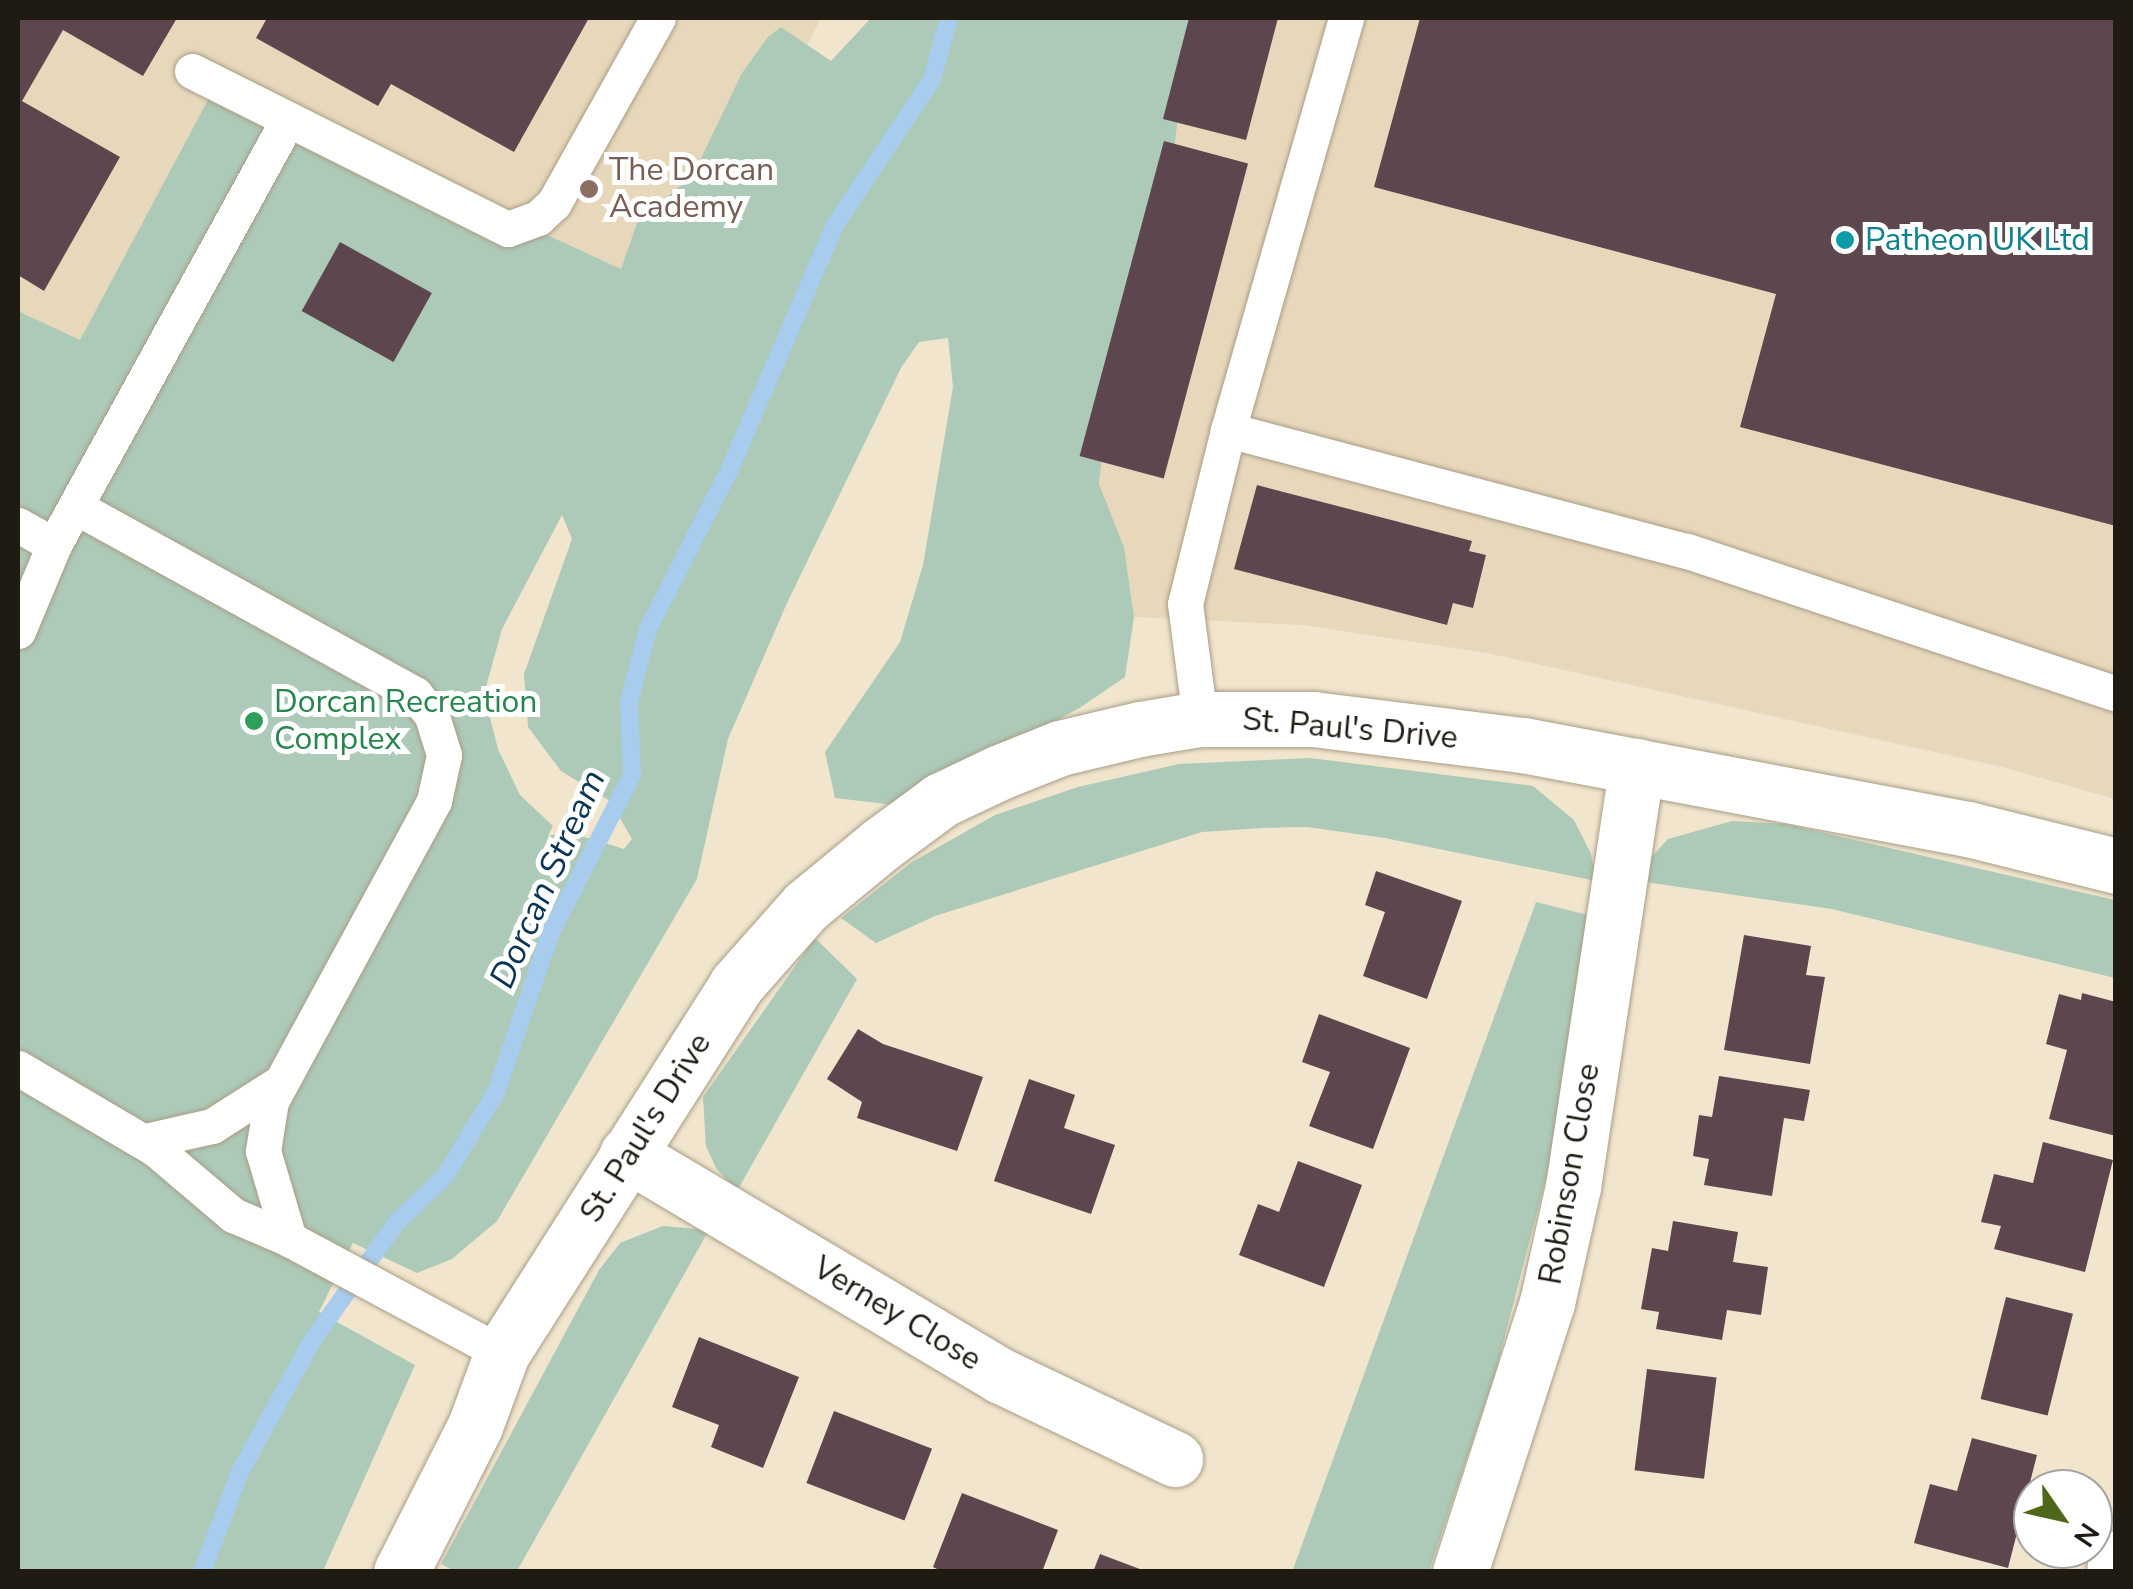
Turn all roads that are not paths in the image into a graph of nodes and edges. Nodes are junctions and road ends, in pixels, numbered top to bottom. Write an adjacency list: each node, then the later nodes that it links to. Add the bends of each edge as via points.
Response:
1 (658, 18): 4 (lane, via 554,203 538,218 508,229)
2 (1346, 18): 5 (lane)
3 (192, 71): 4 (lane)
4 (288, 120): 6 (lane)
5 (1228, 430): 10 (lane, via 1686,551); 11 (lane, via 1185,604)
6 (76, 507): 8 (lane); 15 (lane, via 414,694 432,716 444,755 434,801)
7 (18, 525): 8 (lane)
8 (54, 545): 9 (lane)
9 (18, 631)
10 (2116, 694)
11 (1200, 719): 12 (street, St. Paul's Drive, via 1313,719); 17 (street, St. Paul's Drive, via 1060,748 941,800 880,845 806,906 736,985)
12 (1637, 766): 13 (street, St. Paul's Drive, via 1968,829); 23 (street, Robinson Close, via 1573,1187 1546,1303)
13 (2116, 866)
14 (18, 1068): 16 (lane)
15 (281, 1082): 16 (lane, via 212,1126); 18 (lane, via 264,1126 263,1151)
16 (145, 1142): 18 (lane, via 233,1215)
17 (627, 1154): 19 (street, St. Paul's Drive); 20 (street, Verney Close, via 1001,1376)
18 (301, 1246): 19 (lane)
19 (502, 1353): 22 (street, St. Paul's Drive, via 475,1426)
20 (1176, 1459)
21 (2116, 1558): 24 (street)
22 (401, 1572)
23 (1460, 1572)
24 (2114, 1572)

